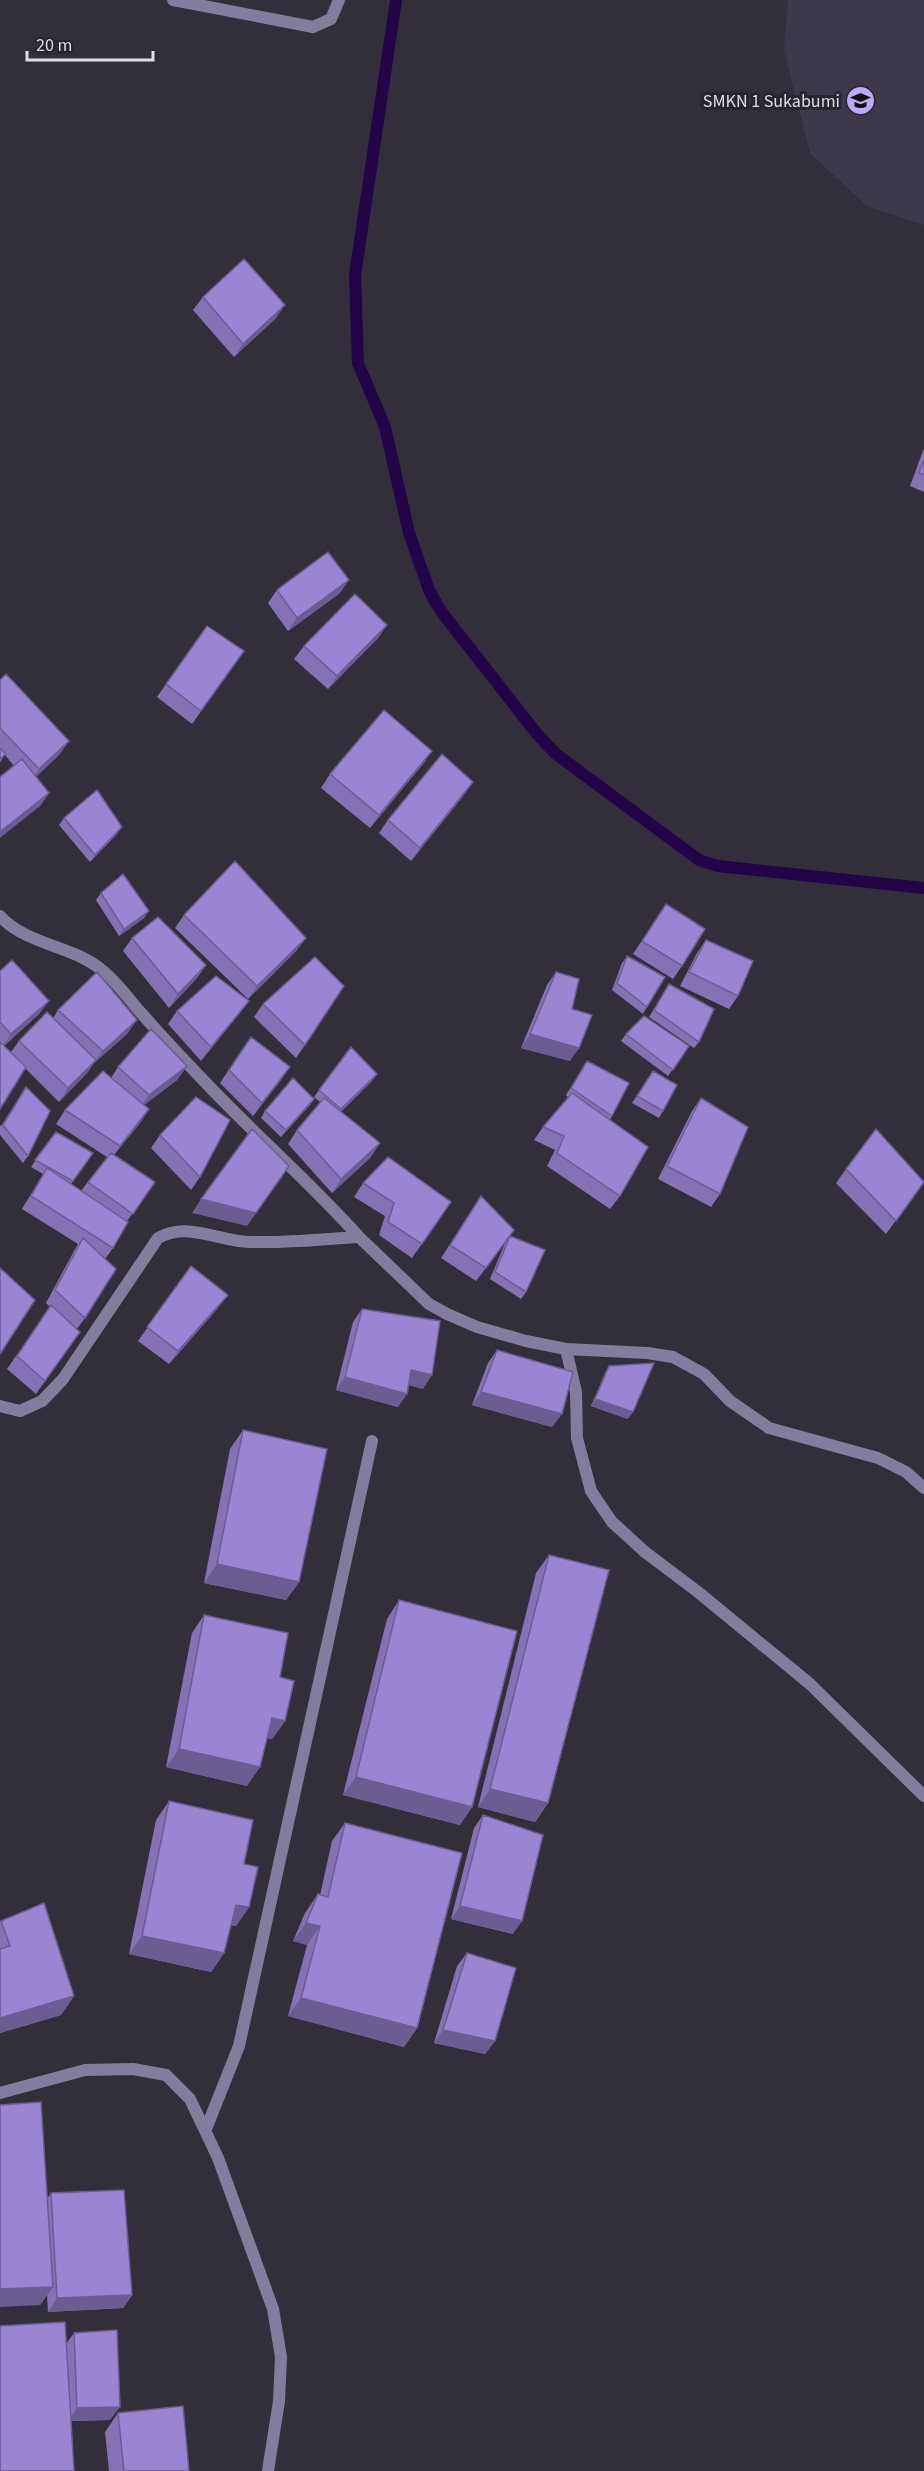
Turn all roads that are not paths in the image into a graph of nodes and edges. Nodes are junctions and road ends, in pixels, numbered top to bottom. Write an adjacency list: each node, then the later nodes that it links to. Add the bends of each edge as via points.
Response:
1 (173, 0): 2 (street, via 313,27 331,20)
2 (339, 0)
3 (0, 916): 4 (street, via 32,939 92,962 105,972 228,1107 320,1194)
4 (359, 1237): 5 (street, via 429,1304 447,1314 477,1327); 6 (street, via 250,1242 186,1230 171,1231 158,1238 80,1357 49,1394 20,1411)
5 (566, 1349): 8 (street, via 673,1357 704,1374 730,1401 769,1428 878,1458 906,1472); 9 (street, via 576,1392 579,1449 591,1491 612,1522 810,1684)
6 (0, 1406)
7 (372, 1441): 11 (street, via 239,2046)
8 (924, 1488)
9 (924, 1796)
10 (0, 2093): 11 (street, via 85,2070 133,2069 166,2075 190,2099)
11 (206, 2129): 12 (street, via 273,2309 280,2357 279,2401)
12 (268, 2471)

